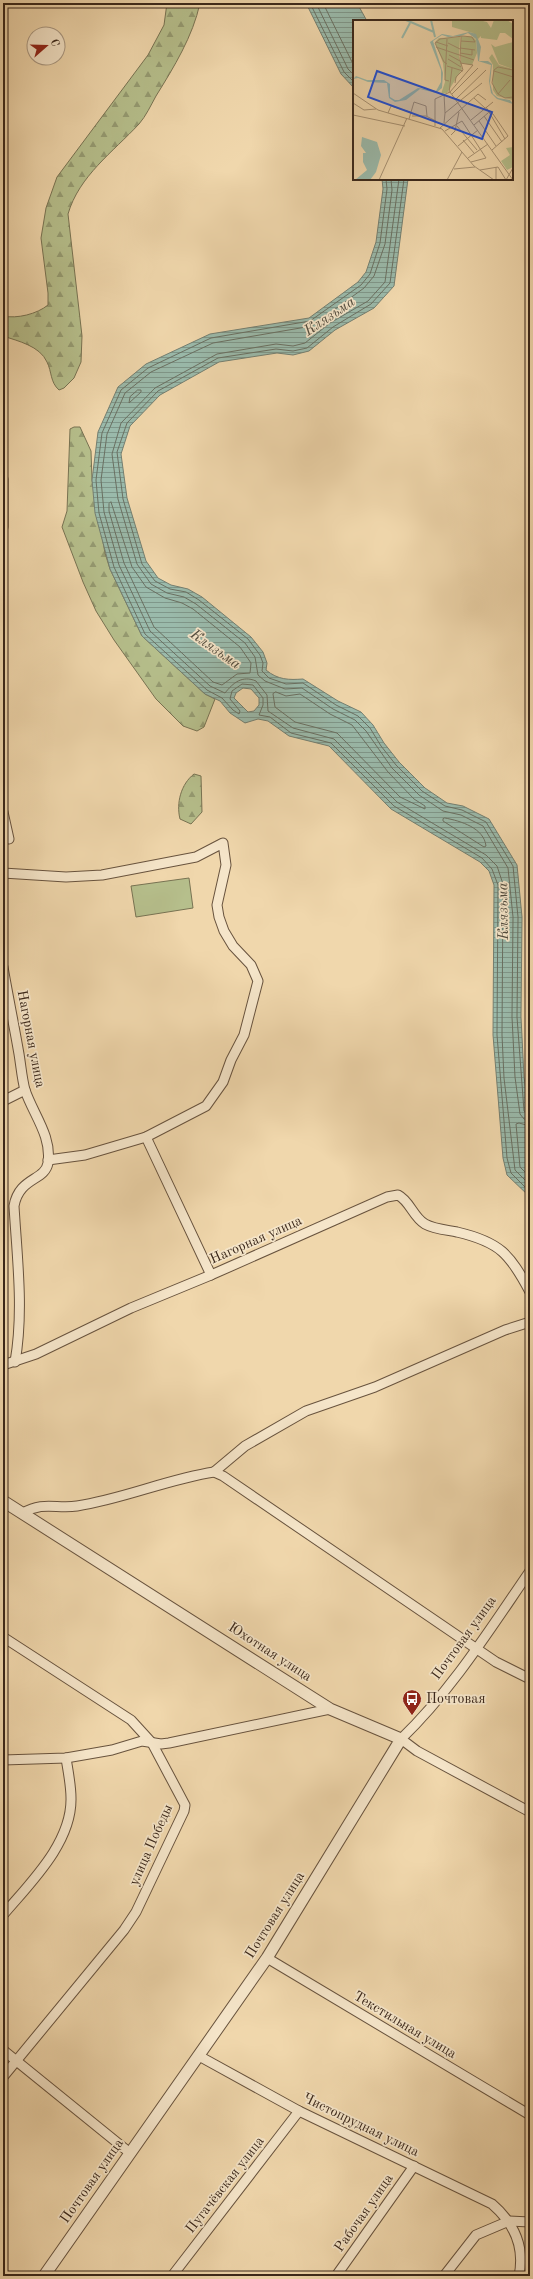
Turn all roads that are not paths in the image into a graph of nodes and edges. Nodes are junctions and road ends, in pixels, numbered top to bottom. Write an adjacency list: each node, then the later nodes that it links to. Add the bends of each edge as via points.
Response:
1 (3, 479): 2 (street)
2 (3, 527)
3 (3, 812): 4 (street)
4 (9, 839)
5 (3, 874): 9 (street, via 66,877 102,875 196,857 223,843 226,865 219,892 219,917 233,946 256,972 256,992 244,1035 223,1082 212,1099 195,1113)
6 (3, 967): 7 (street, Нагорная улица)
7 (25, 1090): 8 (street); 10 (street, Нагорная улица, via 41,1126 48,1148)
8 (3, 1101)
9 (146, 1137): 10 (street, via 85,1155); 11 (street)
10 (48, 1160): 14 (street, via 42,1174 22,1187 14,1206 18,1272)
11 (211, 1275): 12 (street, Нагорная улица, via 386,1197 398,1194 424,1224 493,1243 513,1263); 14 (street, Нагорная улица, via 131,1308)
12 (530, 1292)
13 (530, 1322): 16 (street, via 505,1330 375,1387 306,1411 245,1446)
14 (15, 1362): 15 (street, Нагорная улица)
15 (3, 1365)
16 (214, 1472): 18 (street, via 76,1506 45,1505 33,1507); 21 (street)
17 (3, 1501): 18 (street, Юхотная улица)
18 (23, 1513): 23 (street, Юхотная улица)
19 (530, 1571): 21 (street, Почтовая улица)
20 (3, 1637): 25 (street, улица Победы, via 131,1720)
21 (476, 1649): 22 (street); 24 (street, Почтовая улица, via 423,1719)
22 (530, 1679)
23 (330, 1709): 24 (street, Юхотная улица); 25 (street, via 169,1743)
24 (401, 1740): 28 (street, Юхотная улица); 30 (street, Почтовая улица)
25 (152, 1743): 26 (street, via 142,1741 112,1750); 33 (street, улица Победы, via 184,1800 184,1812 136,1912 124,1930)
26 (66, 1758): 27 (street); 29 (street, via 72,1798 64,1830 35,1876)
27 (3, 1760)
28 (530, 1812)
29 (3, 1915)
30 (266, 1958): 32 (street, Почтовая улица); 36 (street, Текстильная улица)
31 (3, 2050): 33 (street)
32 (198, 2056): 35 (street, Чистопрудная улица); 37 (street, Почтовая улица)
33 (15, 2061): 34 (street, улица Победы); 37 (street)
34 (3, 2077)
35 (299, 2111): 38 (street, Чистопрудная улица); 42 (street, Пугачёвская улица)
36 (530, 2115)
37 (130, 2153): 41 (street, Почтовая улица)
38 (414, 2166): 39 (street, Чистопрудная улица, via 492,2204); 43 (street, Рабочая улица)
39 (509, 2221): 40 (street); 44 (street, via 476,2235); 45 (street, via 521,2250)
40 (530, 2222)
41 (44, 2276)
42 (172, 2276)
43 (336, 2276)
44 (444, 2276)
45 (519, 2276)

